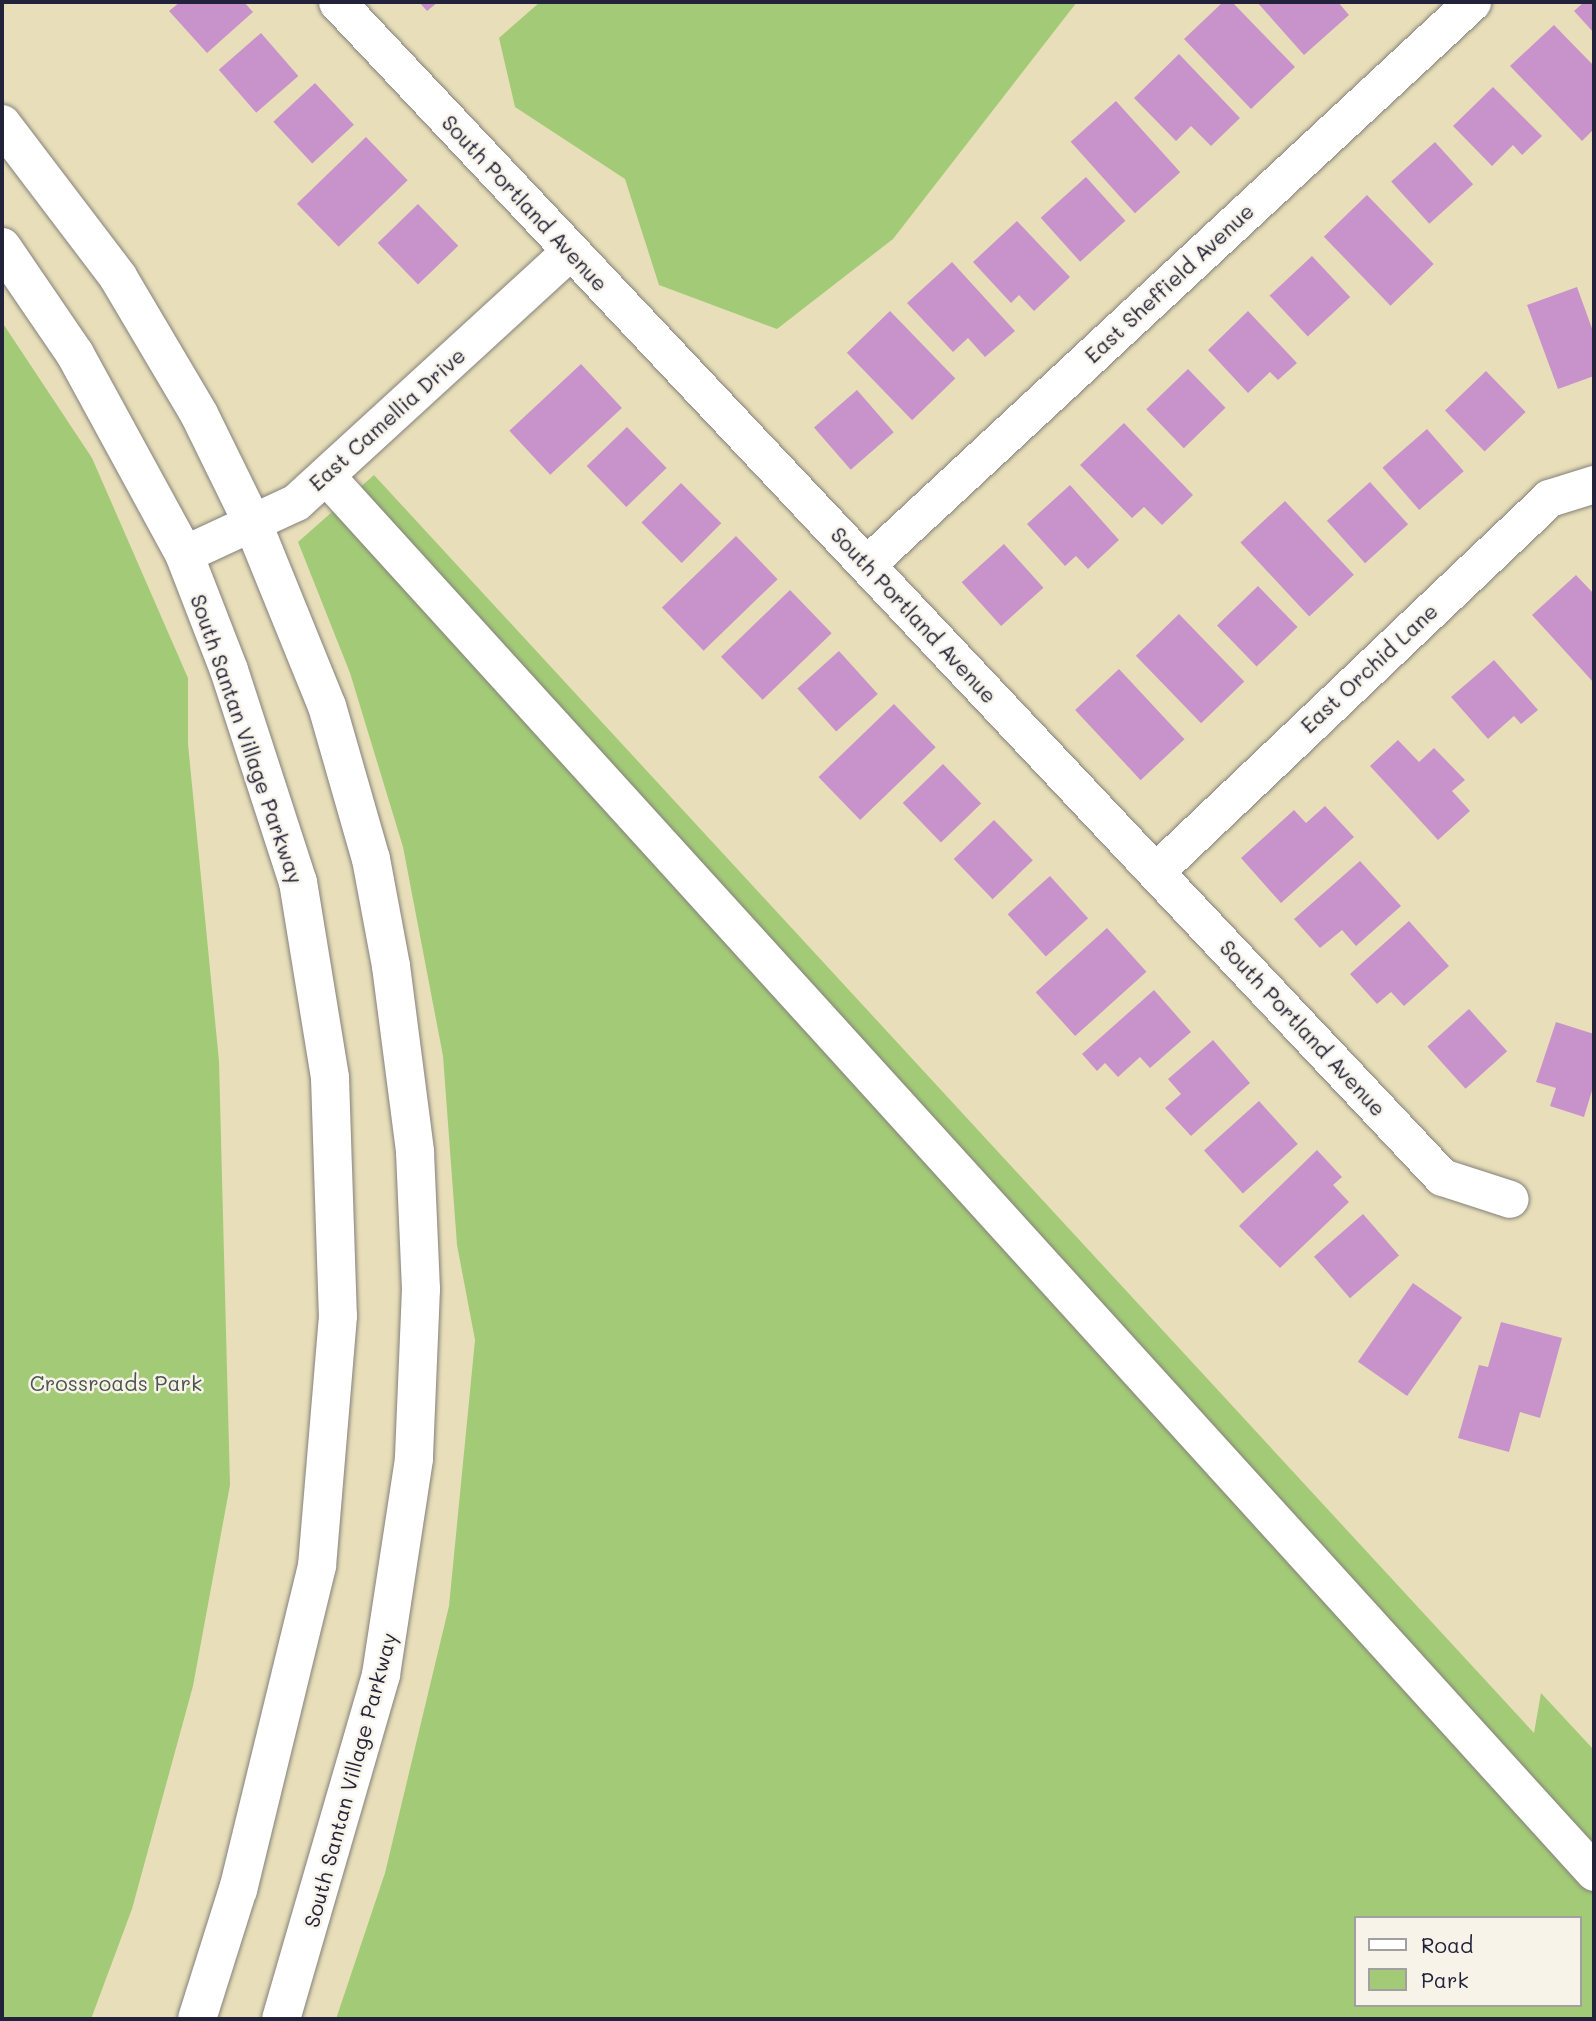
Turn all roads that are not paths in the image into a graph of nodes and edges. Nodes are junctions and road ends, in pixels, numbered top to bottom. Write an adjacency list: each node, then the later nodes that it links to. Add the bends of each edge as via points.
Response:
1 (337, 2): 5 (street, South Portland Avenue)
2 (1472, 2): 10 (street, East Sheffield Avenue)
3 (2, 124): 8 (main road, South Santan Village Parkway, via 118,277)
4 (2, 247): 9 (main road, South Santan Village Parkway, via 75,354)
5 (569, 251): 6 (street, East Camellia Drive); 10 (street, South Portland Avenue)
6 (326, 476): 8 (street, East Camellia Drive, via 296,502); 13 (street)
7 (1594, 484): 11 (street, East Orchid Lane, via 1549,498)
8 (253, 524): 9 (street, East Camellia Drive); 15 (main road, South Santan Village Parkway, via 327,705 371,859 408,1088 421,1289 414,1459 386,1650 339,1835)
9 (184, 554): 14 (main road, South Santan Village Parkway, via 229,670 298,882 330,1078 338,1224 338,1316 317,1566 238,1889)
10 (867, 564): 11 (street, South Portland Avenue)
11 (1156, 870): 12 (street, South Portland Avenue, via 1442,1177)
12 (1510, 1199)
13 (1594, 1872)
14 (197, 2019)
15 (281, 2019)

